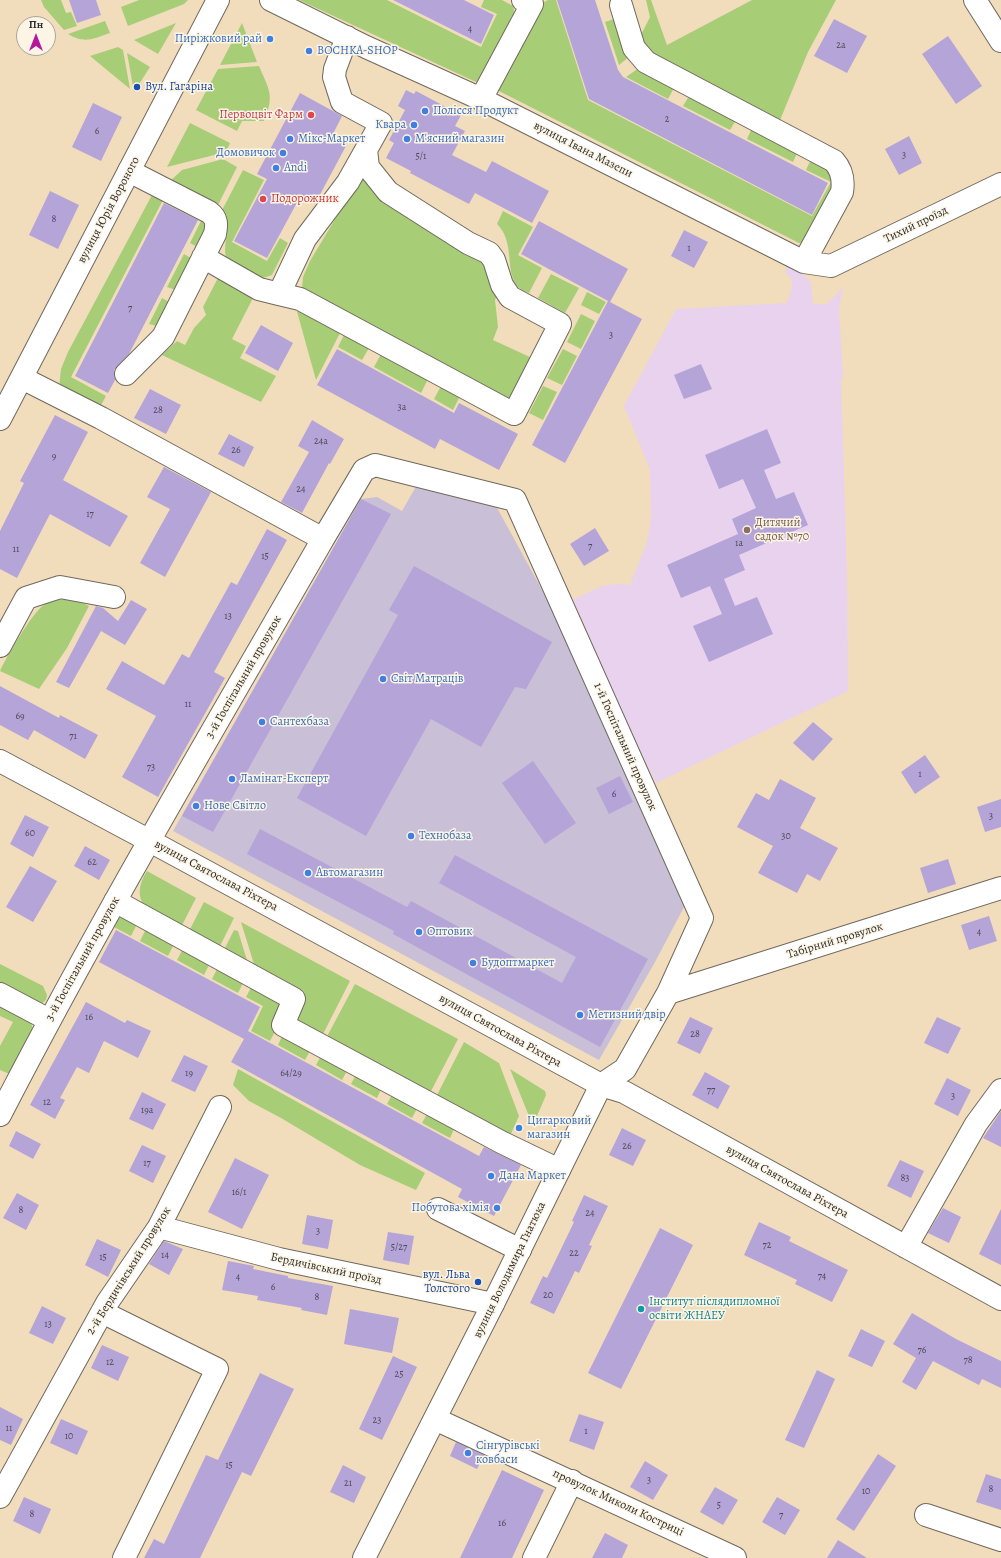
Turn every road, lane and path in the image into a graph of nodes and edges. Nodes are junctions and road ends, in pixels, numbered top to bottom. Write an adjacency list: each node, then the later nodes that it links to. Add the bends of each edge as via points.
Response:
1 (218, 0): 10 (street, вулиця Юрія Вороного)
2 (271, 0): 6 (street, вулиця Івана Мазепи)
3 (523, 0): 8 (street, via 532,4)
4 (975, 0): 7 (street)
5 (621, 5): 13 (street, via 634,48 649,65 834,161 839,166 844,182 842,192)
6 (347, 37): 8 (street, вулиця Івана Мазепи); 9 (street, via 334,77 342,102 381,123)
7 (1001, 42)
8 (481, 99): 13 (street, вулиця Івана Мазепи)
9 (366, 150): 15 (street, via 348,182 306,239); 15 (street, via 368,167 388,192 468,243 489,253 502,285 510,297 560,324 514,414 300,299)
10 (129, 171): 12 (street, via 213,215 216,221 216,234); 17 (street, вулиця Юрія Вороного)
11 (1001, 184): 14 (street, Тихий проїзд)
12 (203, 257): 15 (street, via 260,289); 16 (street, via 163,337)
13 (804, 262): 14 (street, вулиця Івана Мазепи)
14 (831, 266)
15 (279, 294)
16 (126, 374)
17 (22, 378): 18 (street, вулиця Юрія Вороного); 20 (street)
18 (0, 419)
19 (515, 500): 20 (street, 3-й Госпітальний провулок, via 375,465 364,470); 27 (street, 1-й Госпітальний провулок, via 702,918)
20 (323, 539): 24 (street, 3-й Госпітальний провулок)
21 (114, 597): 22 (street, via 60,586 26,598)
22 (0, 646)
23 (0, 762): 24 (street, вулиця Святослава Ріхтера)
24 (148, 840): 26 (street, 3-й Госпітальний провулок); 30 (street, вулиця Святослава Ріхтера)
25 (1001, 888): 27 (street, Табірний провулок)
26 (115, 901): 29 (street, 3-й Госпітальний провулок); 34 (street, via 294,999 283,1025 501,1142)
27 (668, 993): 30 (street, via 625,1069)
28 (0, 994): 29 (street)
29 (49, 1020): 33 (street, 3-й Госпітальний провулок)
30 (601, 1085): 34 (street, вулиця Володимира Гнатюка); 37 (street, вулиця Святослава Ріхтера, via 624,1092)
31 (1001, 1090): 37 (street, via 976,1124)
32 (220, 1107): 36 (street, 2-й Бердичівський провулок)
33 (0, 1116)
34 (559, 1170): 38 (street, вулиця Володимира Гнатюка)
35 (438, 1209): 38 (street)
36 (159, 1227): 40 (street, Бердичівський проїзд, via 279,1260); 41 (street, 2-й Бердичівський провулок)
37 (906, 1247): 39 (street, вулиця Святослава Ріхтера)
38 (520, 1250): 40 (street, вулиця Володимира Гнатюка)
39 (1001, 1299)
40 (493, 1304): 42 (street, вулиця Володимира Гнатюка)
41 (102, 1312): 43 (street, 2-й Бердичівський провулок); 48 (street, via 217,1369)
42 (435, 1419): 44 (street, провулок Миколи Костриці); 49 (street, вулиця Володимира Гнатюка)
43 (7, 1466): 45 (street, 2-й Бердичівський провулок)
44 (572, 1481): 50 (street); 51 (street, провулок Миколи Костриці)
45 (0, 1497)
46 (926, 1515): 47 (street)
47 (1001, 1540)
48 (124, 1558)
49 (364, 1558)
50 (534, 1558)
51 (735, 1558)

